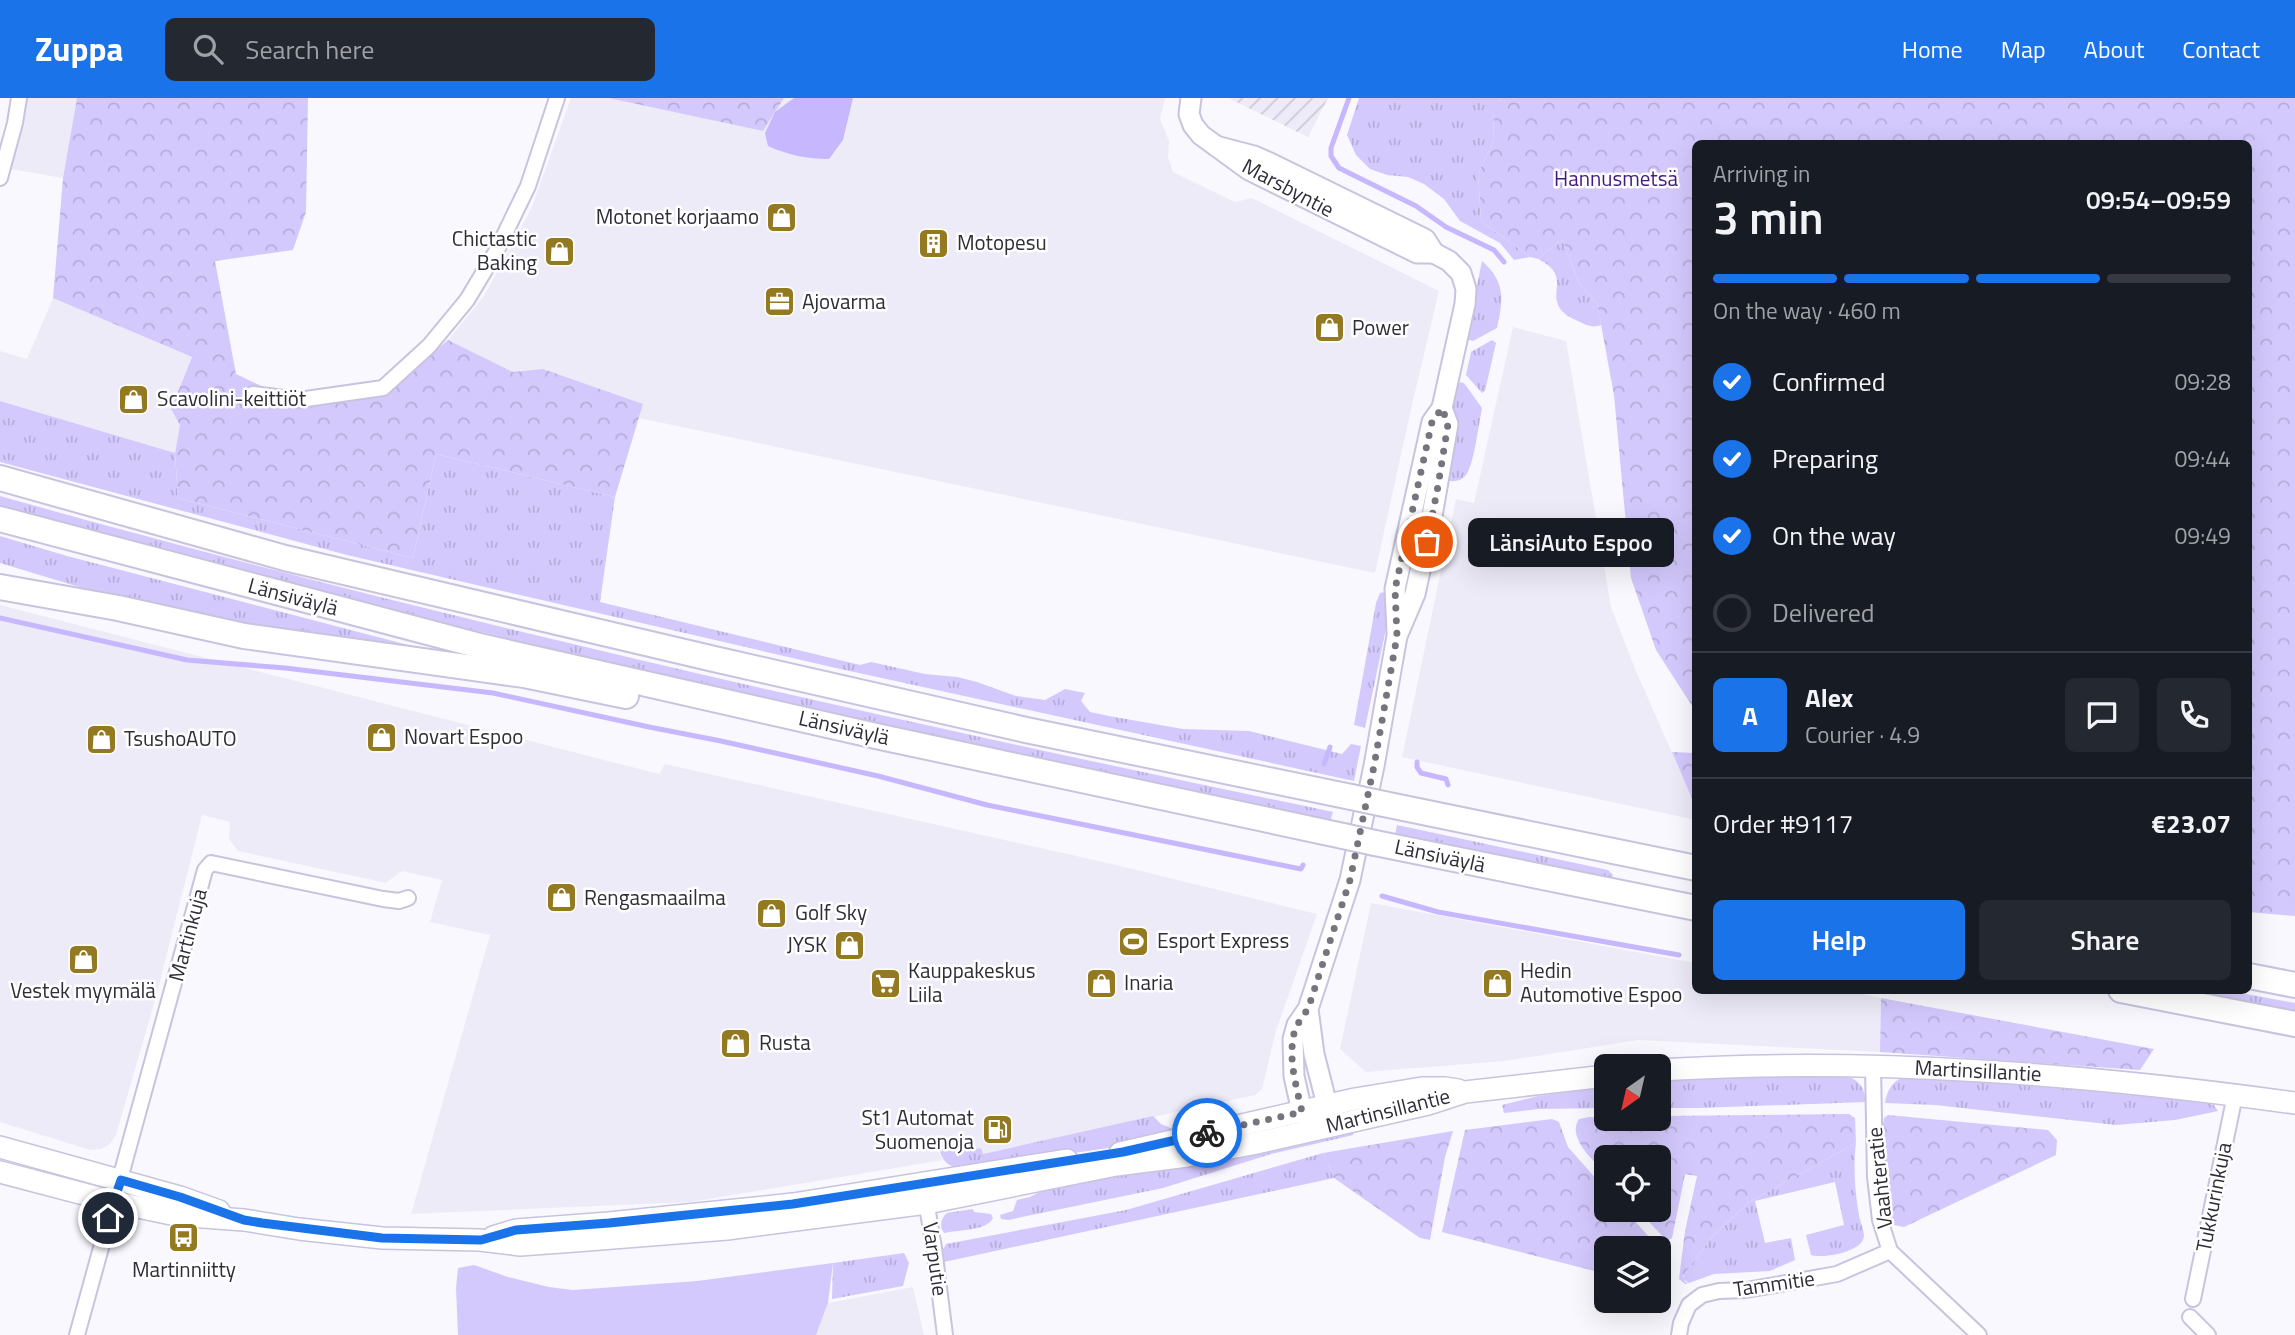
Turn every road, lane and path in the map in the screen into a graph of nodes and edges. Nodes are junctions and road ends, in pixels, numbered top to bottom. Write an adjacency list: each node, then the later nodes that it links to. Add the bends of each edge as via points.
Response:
1 (19, 98): 4 (street)
2 (557, 98): 5 (street, via 528,186 497,250 467,300 429,346 383,388 299,400)
3 (1191, 98): 18 (main road, Marsbyntie, via 1193,125 1216,146 1270,163 1425,239 1434,253 1461,273 1465,289 1442,408 1448,424 1438,486 1415,594 1397,636 1350,880)
4 (0, 178)
5 (253, 394)
6 (0, 477): 12 (highway, Länsiväylä, bridge, via 285,558 701,656 1026,730)
7 (0, 519): 11 (highway, Länsiväylä, via 484,647)
8 (0, 571): 10 (highway)
9 (0, 587): 10 (highway)
10 (118, 608): 11 (highway, via 244,636 524,675 806,733)
11 (876, 736): 14 (highway, Länsiväylä, bridge)
12 (1692, 867)
13 (408, 898): 31 (street, Martinkuja, via 383,899 211,863 205,870)
14 (1692, 907)
15 (2252, 977): 16 (highway)
16 (2295, 985)
17 (2141, 994): 19 (highway)
18 (1308, 1009): 26 (main road, Marsbyntie); 27 (main road, Marsbyntie, via 1293,1039 1294,1076)
19 (2295, 1024)
20 (1873, 1066): 21 (main road, Martinsillantie); 24 (main road, Martinsillantie, via 2103,1080); 35 (street, Vaahteratie, via 1875,1177 1880,1220)
21 (1671, 1069)
22 (1594, 1077): 23 (main road, Martinsillantie)
23 (1465, 1092): 26 (main road, Martinsillantie, via 1422,1088); 28 (main road, Martinsillantie)
24 (2235, 1095): 25 (main road, Martinsillantie); 36 (street, Tukkurinkuja)
25 (2295, 1103)
26 (1327, 1105): 27 (main road, Martinsillantie); 28 (main road)
27 (1302, 1112): 28 (main road); 32 (main road, Martinsillantie)
28 (1320, 1128): 32 (main road, Martinsillantie, via 1200,1154)
29 (0, 1147): 31 (main road, Martinsillantie)
30 (0, 1172): 33 (main road, Martinsillantie)
31 (121, 1180): 33 (street, Martinkuja); 34 (main road, Martinsillantie)
32 (925, 1193): 34 (main road, Martinsillantie, via 516,1230 481,1240 371,1237); 39 (street, Varputie)
33 (114, 1202): 34 (main road, Martinsillantie, via 176,1215); 38 (street, Martinkuja)
34 (244, 1220)
35 (1890, 1251): 40 (street, Tammitie, via 1836,1275 1702,1295 1689,1305); 41 (street, Vaahteratie)
36 (2193, 1298)
37 (2190, 1317): 42 (street)
38 (77, 1335)
39 (945, 1335)
40 (1679, 1335)
41 (1979, 1335)
42 (2208, 1335)

